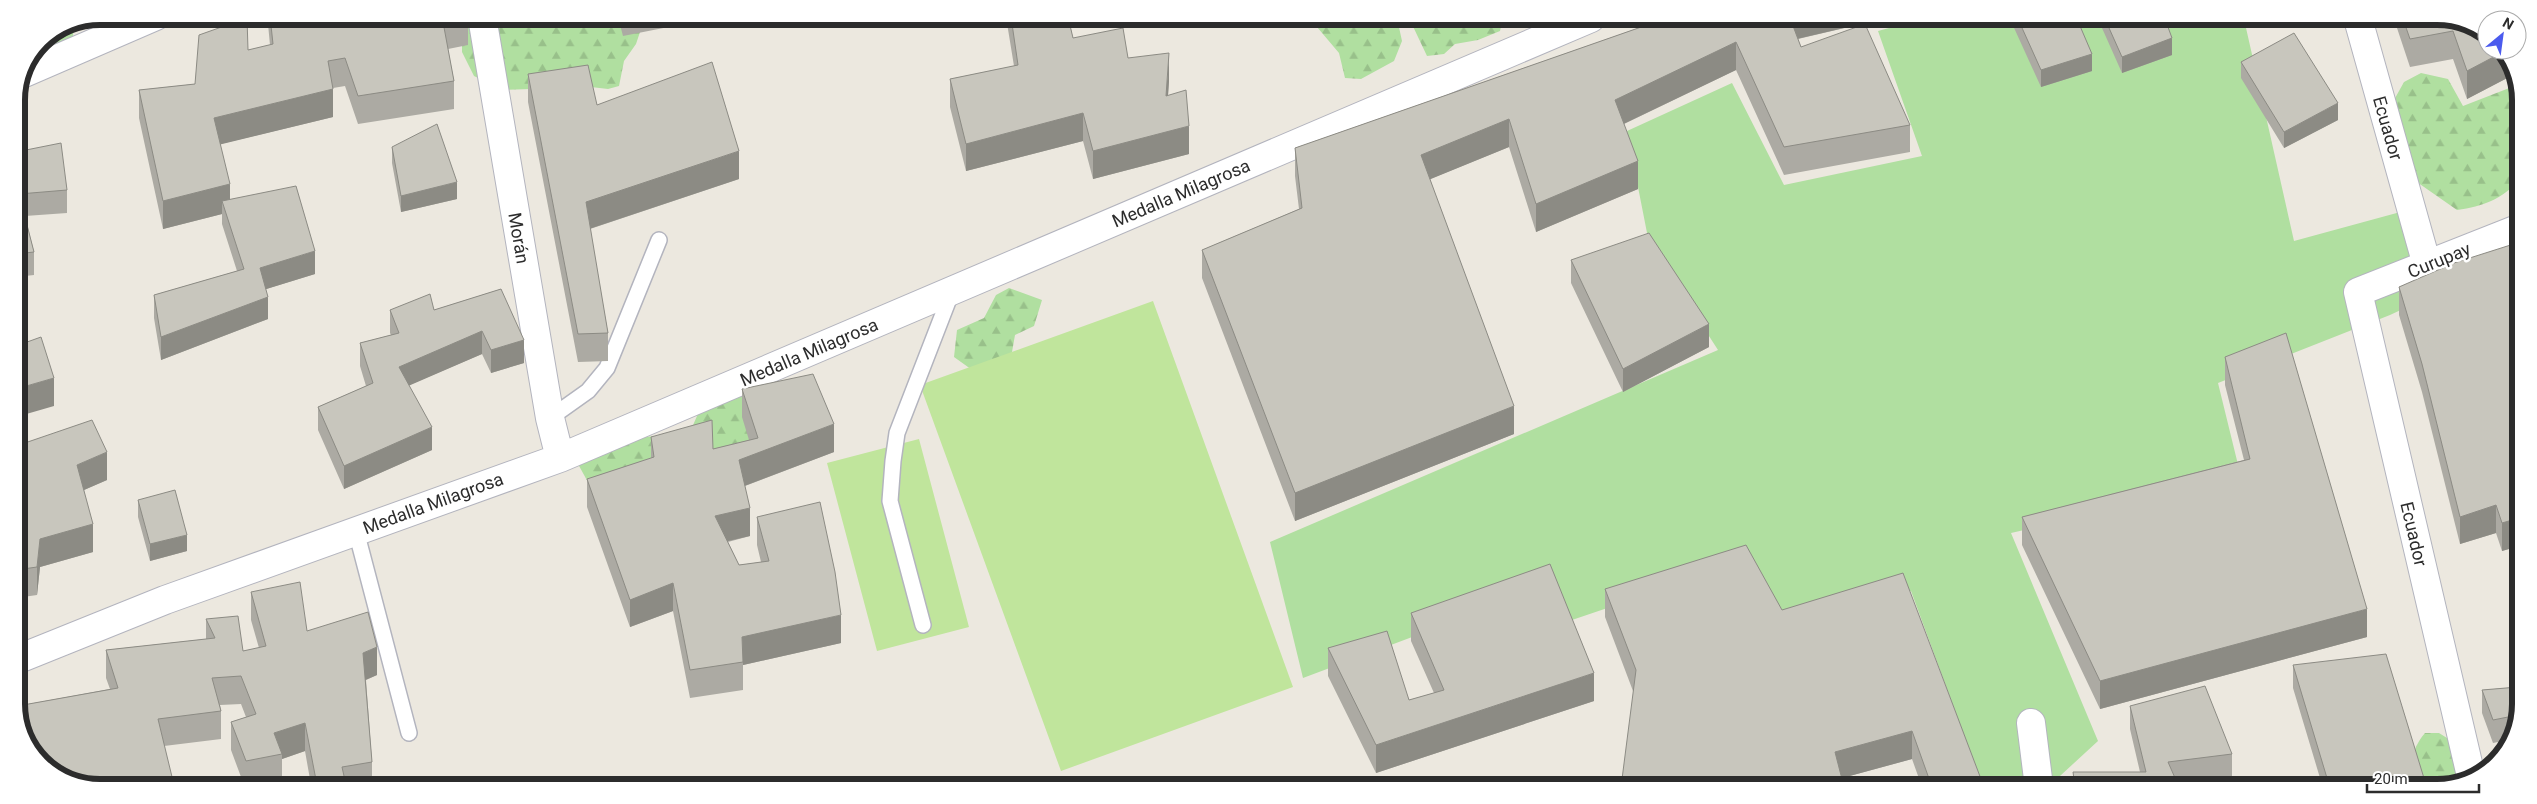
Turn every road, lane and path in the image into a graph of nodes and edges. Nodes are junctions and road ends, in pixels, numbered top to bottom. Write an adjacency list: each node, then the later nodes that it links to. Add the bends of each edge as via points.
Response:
1 (135, 25): 5 (street)
2 (483, 25): 11 (street, Morán)
3 (1575, 25): 9 (street, Medalla Milagrosa)
4 (2360, 25): 8 (street, Ecuador)
5 (32, 70)
6 (2512, 231): 8 (street, Curupay)
7 (659, 240): 11 (lane, via 607,368 588,390)
8 (2427, 265): 10 (street, Curupay)
9 (952, 291): 12 (street, Medalla Milagrosa); 14 (lane, via 897,433 893,461 890,501)
10 (2358, 292): 18 (street, Ecuador)
11 (550, 418): 12 (street, Morán)
12 (560, 458): 13 (street, Medalla Milagrosa)
13 (356, 531): 15 (street, Medalla Milagrosa, via 165,600); 17 (lane)
14 (923, 625)
15 (25, 656)
16 (2031, 723): 19 (street)
17 (410, 733)
18 (2470, 771)
19 (2038, 779)

